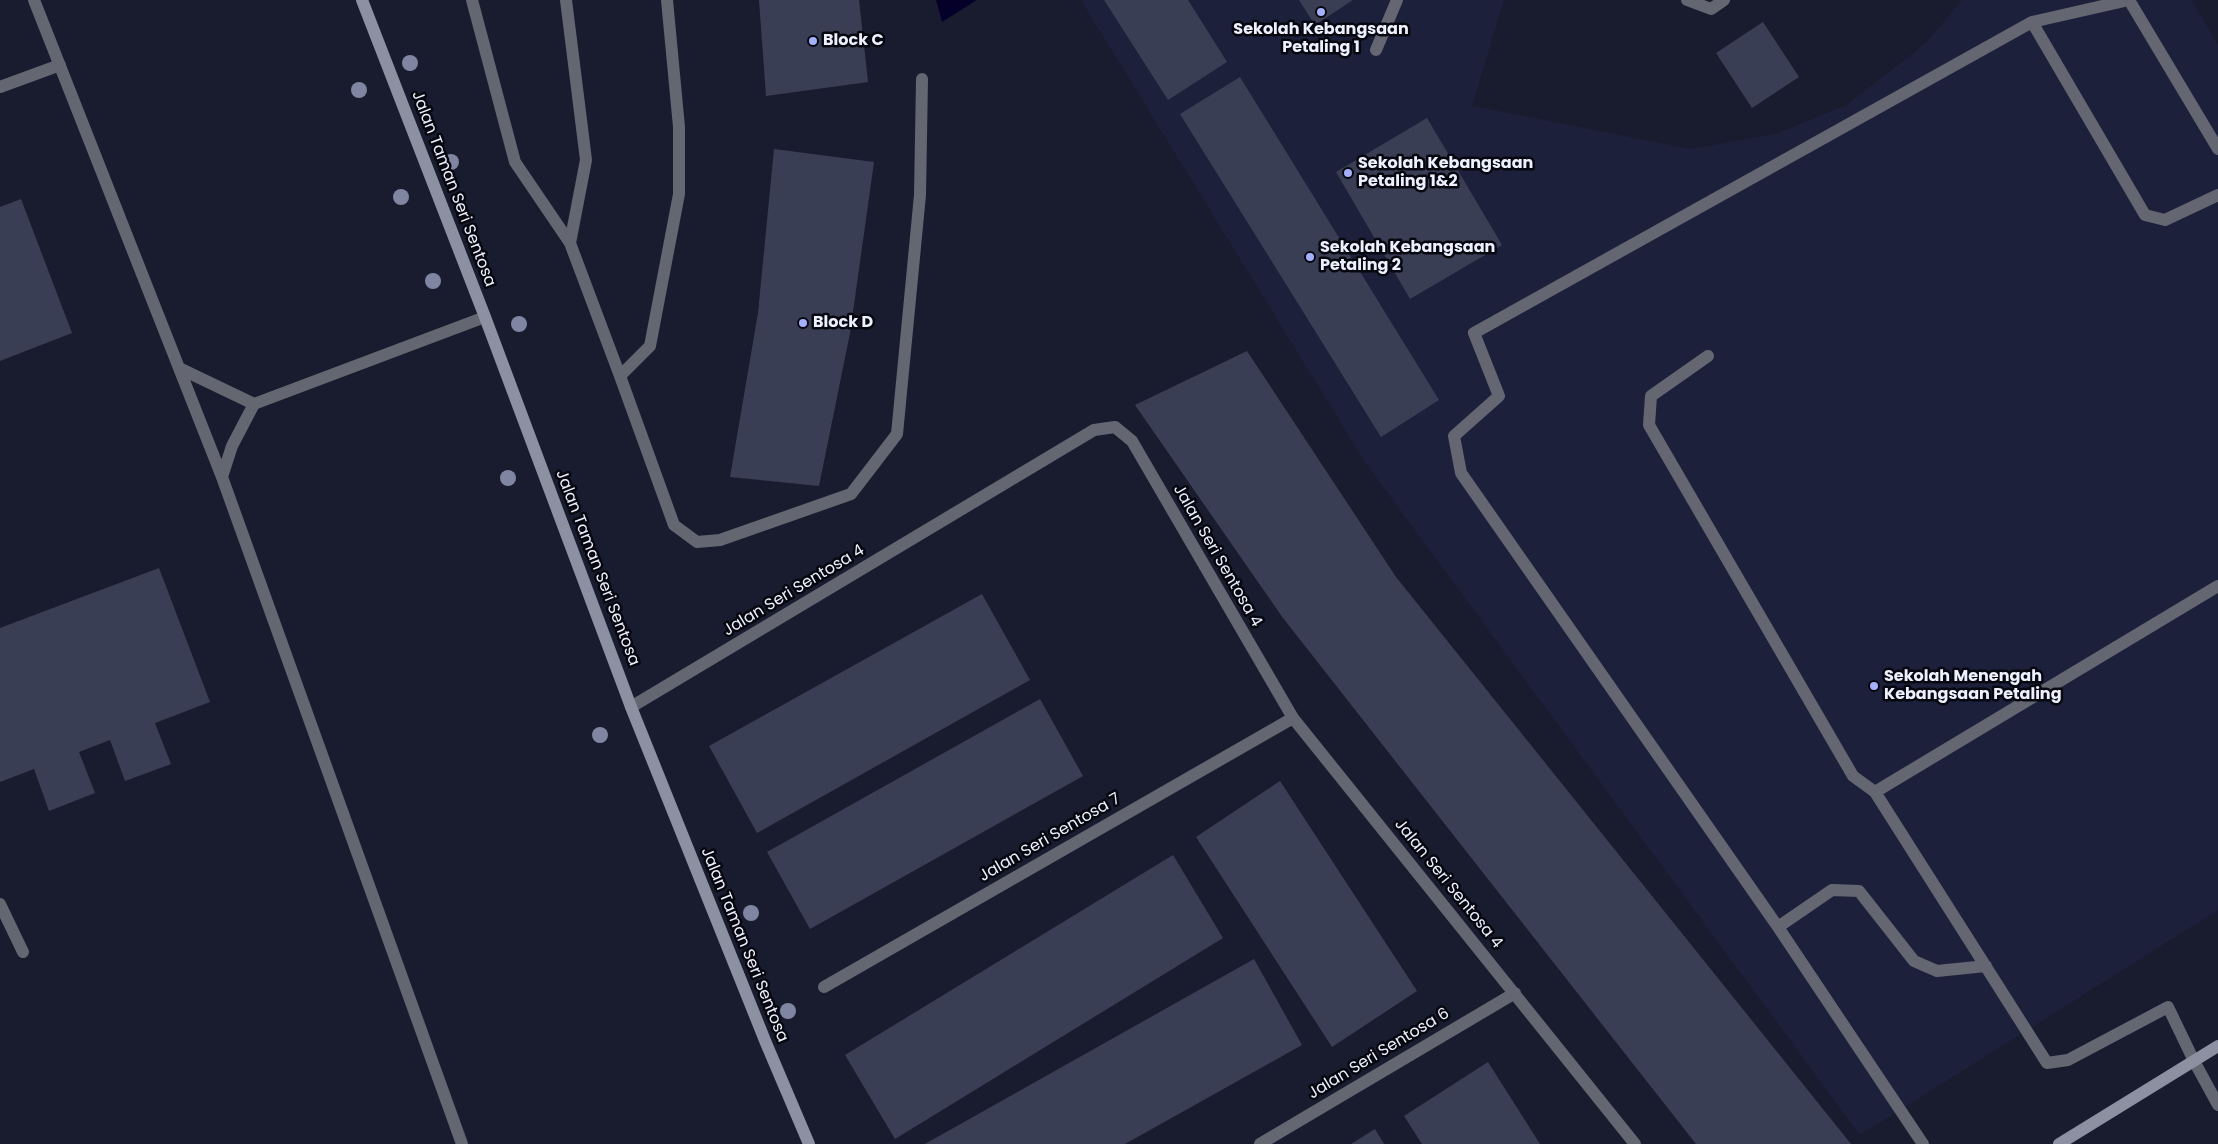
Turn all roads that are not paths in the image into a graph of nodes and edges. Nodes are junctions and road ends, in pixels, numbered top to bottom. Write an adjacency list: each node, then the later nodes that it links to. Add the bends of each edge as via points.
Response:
1 (34, 0): 12 (street)
2 (362, 0): 18 (main road, Jalan Taman Seri Sentosa)
3 (472, 0): 17 (street, via 515,162)
4 (566, 0): 17 (street, via 586,160)
5 (667, 0): 21 (street, via 679,127 679,194 650,346)
6 (1397, 0): 11 (street)
7 (1687, 0): 8 (street, via 1711,9)
8 (1724, 0)
9 (2129, 0): 10 (street); 15 (street)
10 (2032, 22): 16 (street, via 2145,215 2165,220); 29 (street, via 1474,333 1499,396 1454,436 1461,473)
11 (1376, 50)
12 (60, 64): 14 (street); 20 (street)
13 (922, 80): 21 (street, via 920,195 897,434 851,494 720,540 697,542 674,525)
14 (0, 87)
15 (2218, 149)
16 (2218, 195)
17 (570, 243): 21 (street)
18 (485, 317): 22 (street); 25 (main road, Jalan Taman Seri Sentosa)
19 (1708, 356): 27 (street, via 1651,396 1649,426 1852,776)
20 (181, 369): 22 (street); 23 (street)
21 (620, 376)
22 (254, 404): 23 (street, via 232,446)
23 (222, 477): 37 (street)
24 (2218, 586): 27 (street)
25 (631, 707): 26 (street, Jalan Seri Sentosa 4, via 1094,430 1115,427 1132,441); 38 (main road, Jalan Taman Seri Sentosa)
26 (1293, 718): 32 (street, Jalan Seri Sentosa 7); 33 (street, Jalan Seri Sentosa 4)
27 (1875, 792): 31 (street)
28 (0, 904): 30 (street)
29 (1778, 927): 31 (street, via 1832,890 1859,891 1914,961 1937,971); 41 (street)
30 (23, 952)
31 (1986, 966): 35 (street, via 2047,1063 2068,1060 2168,1007)
32 (824, 987)
33 (1515, 993): 39 (street, Jalan Seri Sentosa 6); 40 (street, Jalan Seri Sentosa 4)
34 (2218, 1046): 35 (main road)
35 (2194, 1061): 36 (street); 42 (main road)
36 (2218, 1105)
37 (462, 1144)
38 (809, 1144)
39 (1260, 1144)
40 (1635, 1144)
41 (1922, 1144)
42 (2058, 1144)

